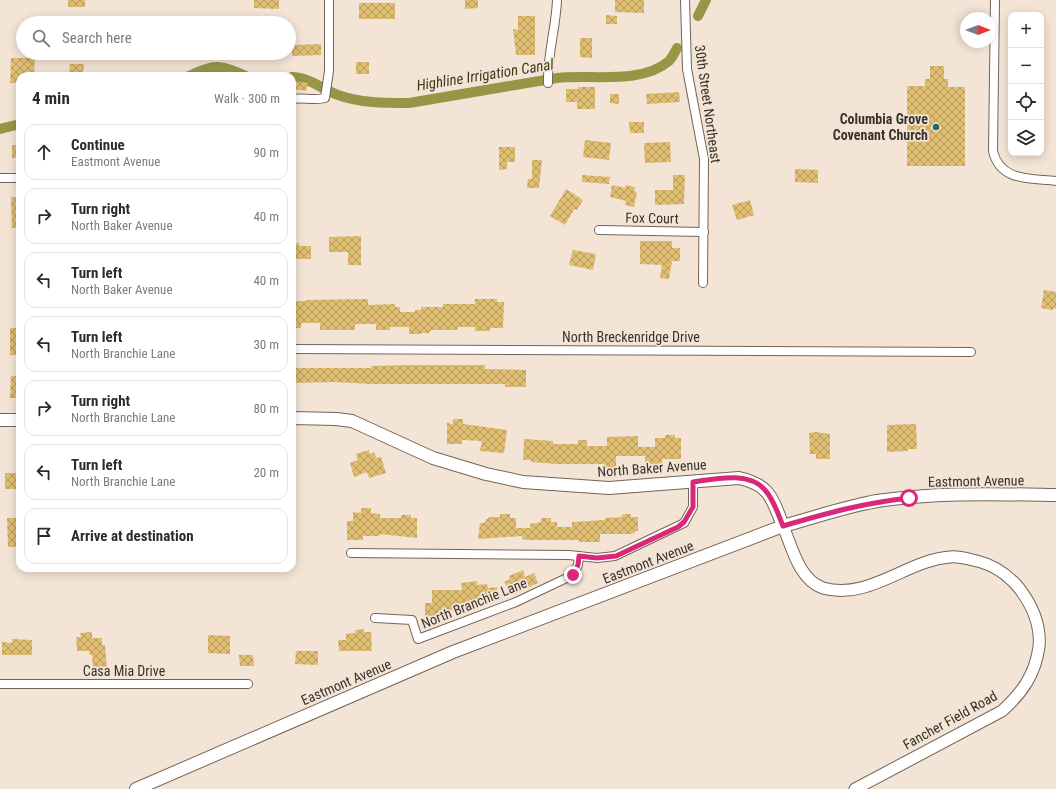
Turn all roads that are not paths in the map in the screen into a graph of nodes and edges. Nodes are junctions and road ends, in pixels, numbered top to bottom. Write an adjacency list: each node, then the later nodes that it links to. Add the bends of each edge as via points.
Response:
1 (329, 0): 6 (street, via 329,71 325,98 316,101)
2 (557, 0): 5 (street, via 557,18 547,69)
3 (685, 0): 11 (street, 30th Street Northeast, via 687,69 704,159)
4 (995, 0): 9 (street, via 995,161 1000,169 1007,173)
5 (548, 83)
6 (296, 98)
7 (0, 178): 8 (street)
8 (16, 178)
9 (1056, 181)
10 (599, 230): 11 (street, Fox Court)
11 (704, 232): 12 (street, 30th Street Northeast)
12 (703, 283)
13 (296, 349): 14 (street, North Breckenridge Drive)
14 (971, 352)
15 (296, 418): 18 (main road, North Baker Avenue, via 336,418 352,421 433,458 523,482 609,488)
16 (0, 420): 17 (main road)
17 (16, 420)
18 (693, 482): 20 (main road, North Baker Avenue, via 738,478 754,481 765,489 772,499); 22 (street, North Branchie Lane, via 693,507 678,527 616,556)
19 (1056, 495): 20 (main road, Eastmont Avenue, via 954,494 879,501 839,509)
20 (783, 526): 26 (main road, Eastmont Avenue, via 453,652); 27 (street, Fancher Field Road, via 804,574 822,587 850,591 938,559 952,557 984,562 1002,571 1016,584 1027,598 1039,630 1037,658 1028,683 1002,711)
21 (351, 553): 22 (street, North Branchie Lane)
22 (579, 556): 23 (street, North Branchie Lane, via 573,575 516,602 418,639 412,620)
23 (375, 618)
24 (0, 684): 25 (street, Casa Mia Drive)
25 (248, 684)
26 (136, 789)
27 (855, 789)

